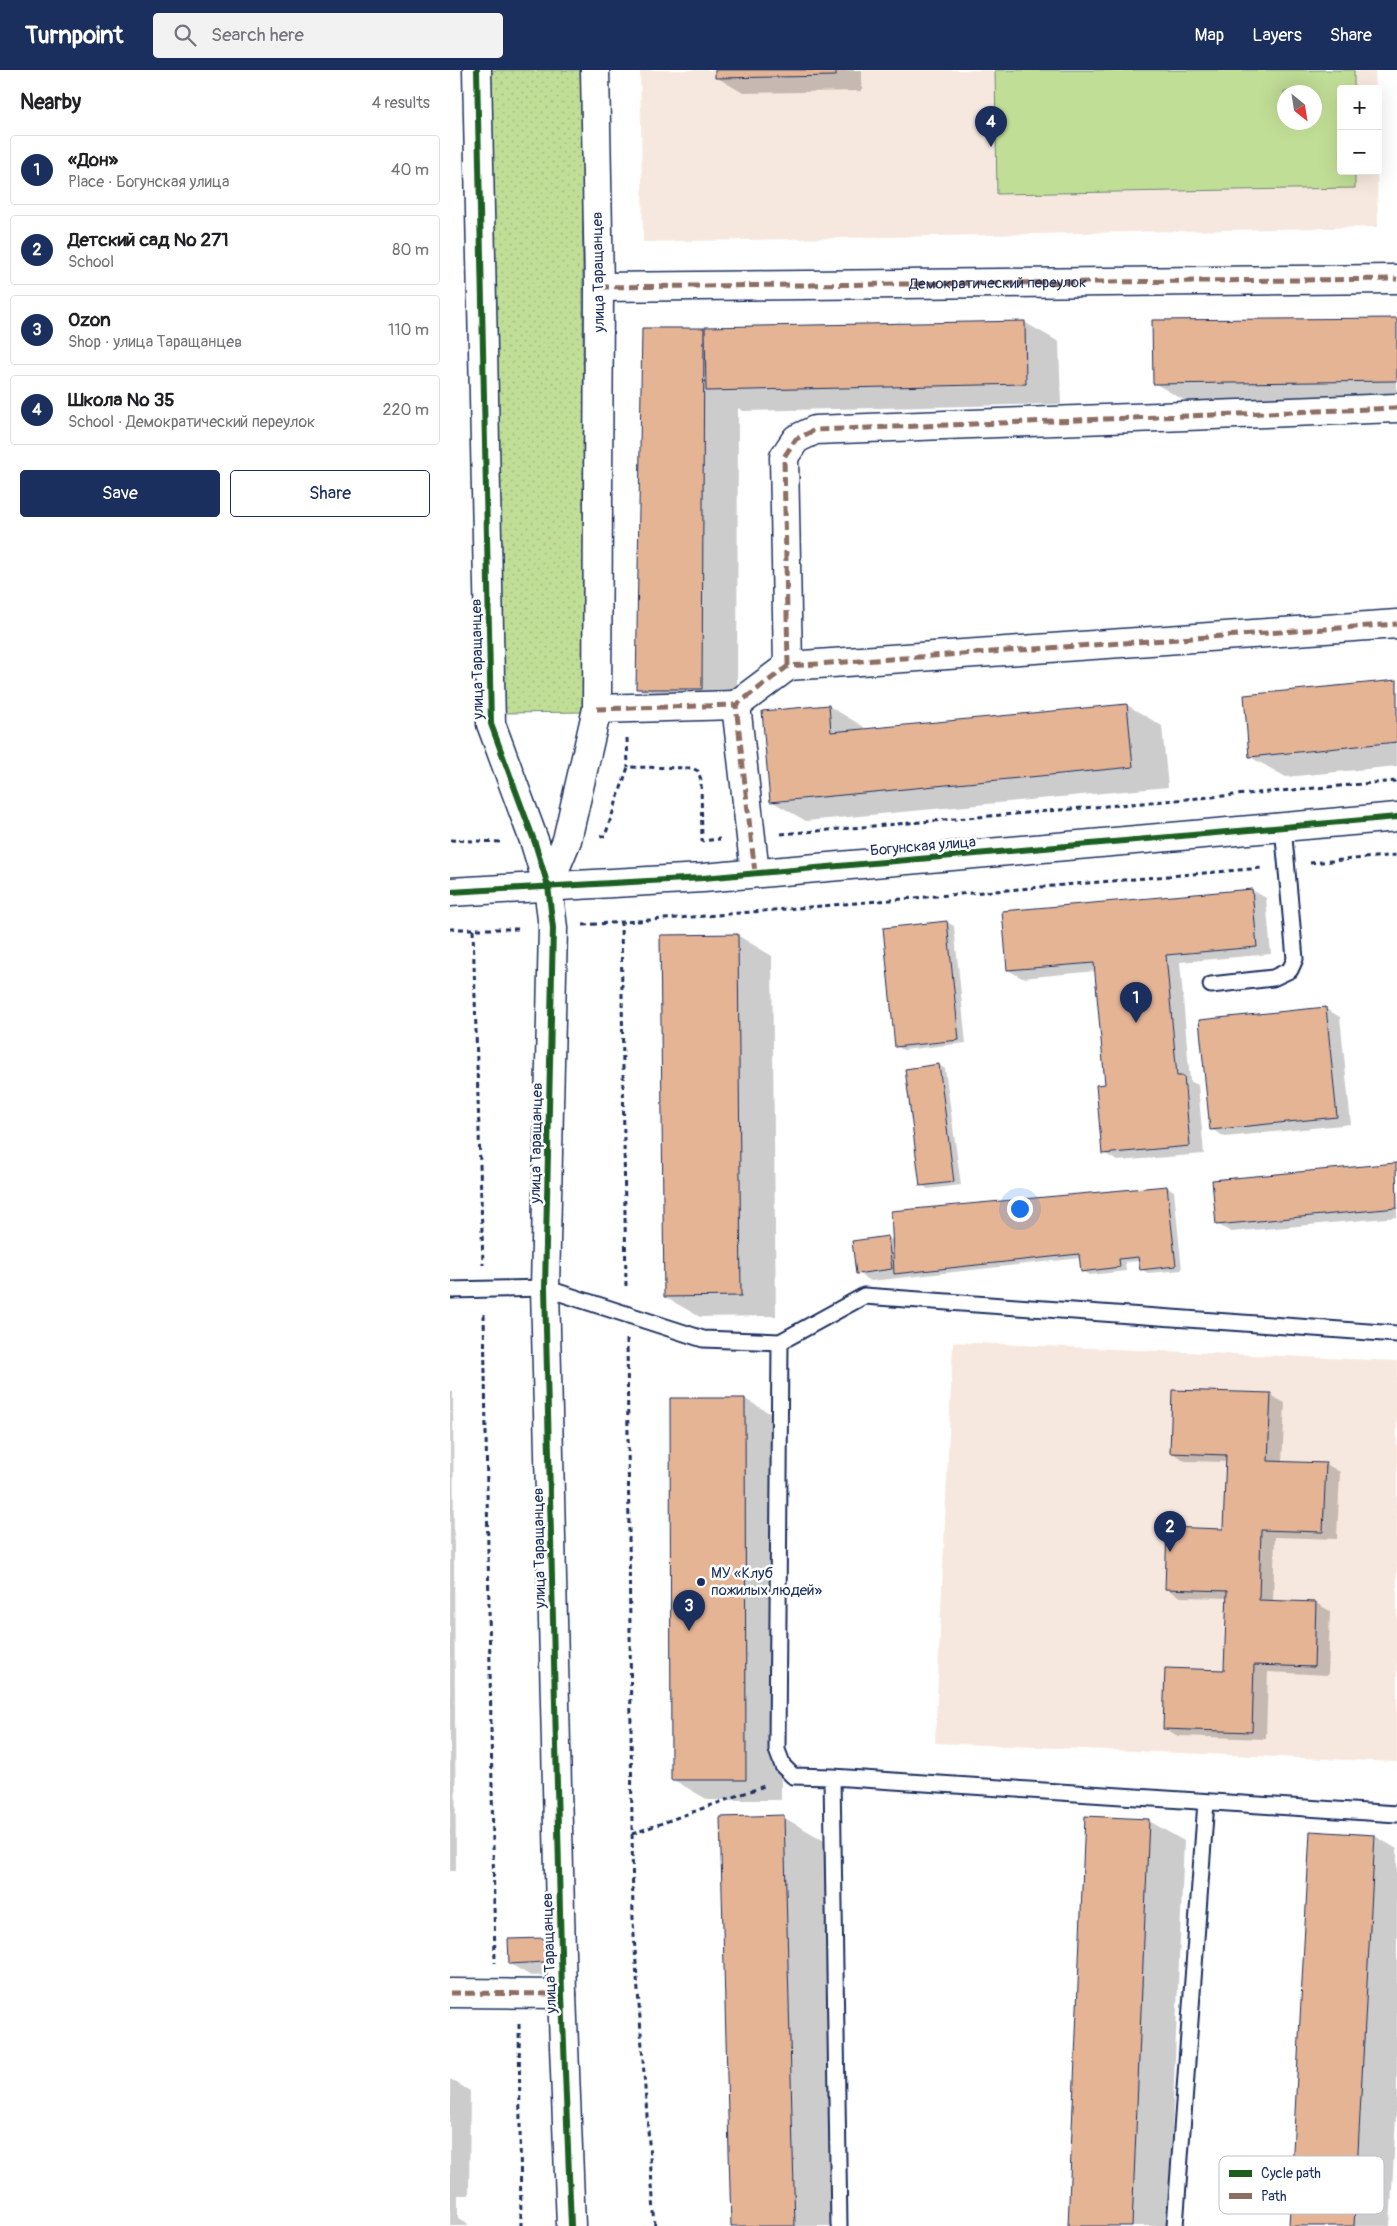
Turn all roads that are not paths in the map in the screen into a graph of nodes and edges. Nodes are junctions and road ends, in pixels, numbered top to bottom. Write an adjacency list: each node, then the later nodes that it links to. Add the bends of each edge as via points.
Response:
1 (477, 70): 13 (street, улица Таращанцев, via 491,724)
2 (595, 70): 4 (street, улица Таращанцев)
3 (1397, 279): 4 (street, Демократический переулок)
4 (598, 287): 9 (street, улица Таращанцев)
5 (1397, 408): 7 (street, via 815,430 796,439 784,458)
6 (1397, 624): 7 (street)
7 (788, 666): 8 (street)
8 (736, 705): 9 (street); 12 (street)
9 (598, 709): 13 (street, улица Таращанцев, via 566,840)
10 (1397, 817): 11 (street, Богунская улица)
11 (1283, 827): 12 (street, Богунская улица); 15 (lane, via 1295,959 1290,970 1273,978)
12 (755, 873): 13 (street, Богунская улица)
13 (548, 886): 14 (street, Богунская улица); 16 (street, улица Таращанцев, via 553,928)
14 (450, 892)
15 (1211, 985)
16 (545, 1288): 17 (lane); 19 (lane, via 703,1339); 24 (street, улица Таращанцев)
17 (450, 1290)
18 (1397, 1334): 19 (lane, via 864,1296)
19 (780, 1342): 20 (lane, via 777,1750 783,1766 793,1776)
20 (832, 1776): 21 (lane); 26 (lane)
21 (1206, 1802): 22 (lane); 27 (lane)
22 (1397, 1814)
23 (450, 1993): 24 (street)
24 (562, 1994): 25 (street, улица Таращанцев)
25 (571, 2226)
26 (839, 2226)
27 (1175, 2226)

